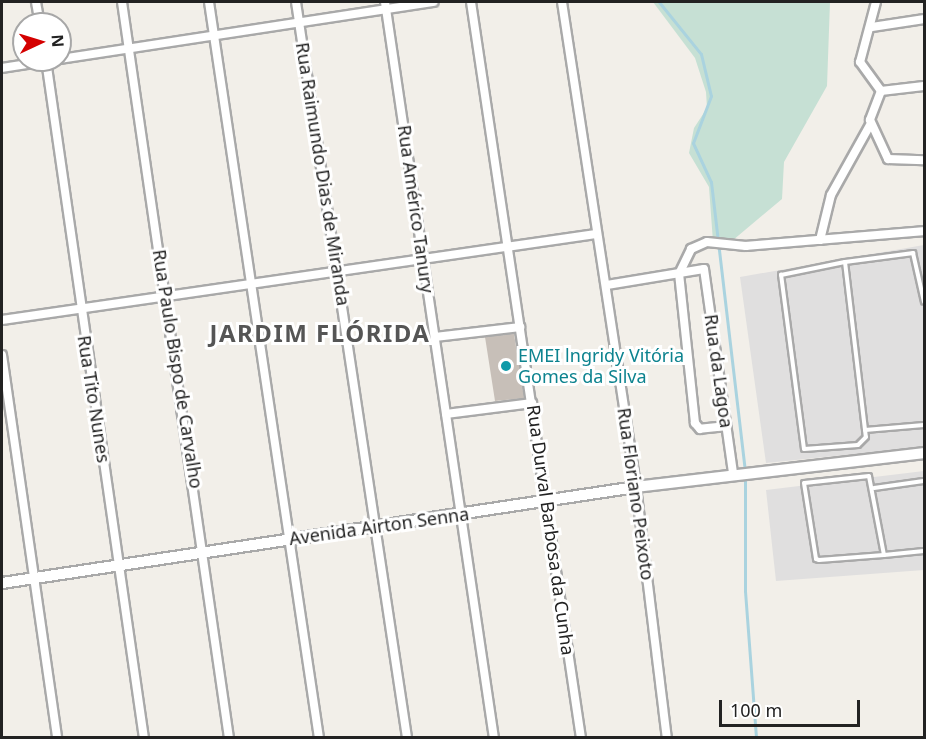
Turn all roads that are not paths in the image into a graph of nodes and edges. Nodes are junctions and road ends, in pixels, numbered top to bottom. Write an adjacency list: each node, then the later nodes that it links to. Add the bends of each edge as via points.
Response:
1 (122, 2): 13 (street, Rua Paulo Bispo de Carvalho)
2 (209, 2): 12 (street)
3 (296, 2): 10 (street, Rua Raimundo Dias de Miranda)
4 (434, 2): 8 (street)
5 (471, 2): 23 (street, Rua Durval Barbosa da Cunha)
6 (562, 2): 21 (street, Rua Floriano Peixoto)
7 (876, 2): 11 (street)
8 (386, 5): 10 (street); 24 (street, Rua Américo Tanury)
9 (924, 19): 11 (street)
10 (299, 22): 12 (street); 26 (street, Rua Raimundo Dias de Miranda)
11 (872, 27): 17 (street, via 862,41 860,62)
12 (214, 36): 13 (street); 29 (street)
13 (128, 50): 14 (street); 30 (street, Rua Paulo Bispo de Carvalho)
14 (72, 57)
15 (50, 72): 32 (street, Rua Tito Nunes)
16 (924, 87): 17 (street)
17 (881, 91): 18 (street)
18 (871, 123): 19 (street, via 883,154 894,162); 22 (street, via 831,195)
19 (924, 160)
20 (924, 231): 22 (street)
21 (596, 234): 23 (street); 28 (street, Rua Floriano Peixoto)
22 (820, 240): 27 (street, via 746,246 699,244 681,261)
23 (508, 248): 24 (street); 34 (street, Rua Durval Barbosa da Cunha)
24 (424, 261): 26 (street); 35 (street, Rua Américo Tanury)
25 (845, 262): 31 (lane, via 914,253); 41 (lane); 41 (lane, via 783,273 779,279 802,448 858,445)
26 (340, 272): 29 (street); 49 (street, Rua Raimundo Dias de Miranda)
27 (679, 273): 28 (street); 40 (street, Rua da Lagoa, via 704,269); 40 (street, via 695,423 703,430)
28 (607, 285): 45 (street, Rua Floriano Peixoto)
29 (252, 286): 30 (street); 50 (street)
30 (167, 297): 32 (street); 51 (street, Rua Paulo Bispo de Carvalho)
31 (924, 302)
32 (81, 310): 33 (street); 54 (street, Rua Tito Nunes)
33 (2, 320)
34 (520, 327): 35 (street); 37 (street, Rua Durval Barbosa da Cunha)
35 (435, 337): 38 (street, Rua Américo Tanury)
36 (2, 355): 55 (street)
37 (532, 403): 38 (street); 47 (street, Rua Durval Barbosa da Cunha)
38 (446, 414): 48 (street, Rua Américo Tanury)
39 (924, 425): 41 (lane)
40 (727, 426): 43 (street, Rua da Lagoa)
41 (865, 430)
42 (924, 453): 43 (street, Avenida Airton Senna)
43 (735, 473): 45 (street, Avenida Airton Senna)
44 (924, 481): 46 (lane)
45 (636, 487): 47 (street, Avenida Airton Senna); 64 (street, Rua Floriano Peixoto)
46 (874, 488): 53 (lane); 53 (lane, via 864,475 808,482 802,490 816,559)
47 (546, 500): 48 (street, Avenida Airton Senna); 63 (street, Rua Durval Barbosa da Cunha)
48 (461, 514): 49 (street, Avenida Airton Senna); 62 (street, Rua Américo Tanury)
49 (375, 526): 50 (street, Avenida Airton Senna); 61 (street, Rua Raimundo Dias de Miranda)
50 (290, 539): 51 (street, Avenida Airton Senna); 60 (street)
51 (205, 551): 54 (street, Avenida Airton Senna); 59 (street, Rua Paulo Bispo de Carvalho)
52 (924, 551): 53 (lane)
53 (884, 555)
54 (119, 565): 55 (street, Avenida Airton Senna); 58 (street, Rua Tito Nunes)
55 (35, 578): 56 (street, Avenida Airton Senna); 57 (street)
56 (2, 583)
57 (57, 738)
58 (144, 738)
59 (229, 738)
60 (319, 738)
61 (407, 738)
62 (494, 738)
63 (581, 738)
64 (667, 738)

